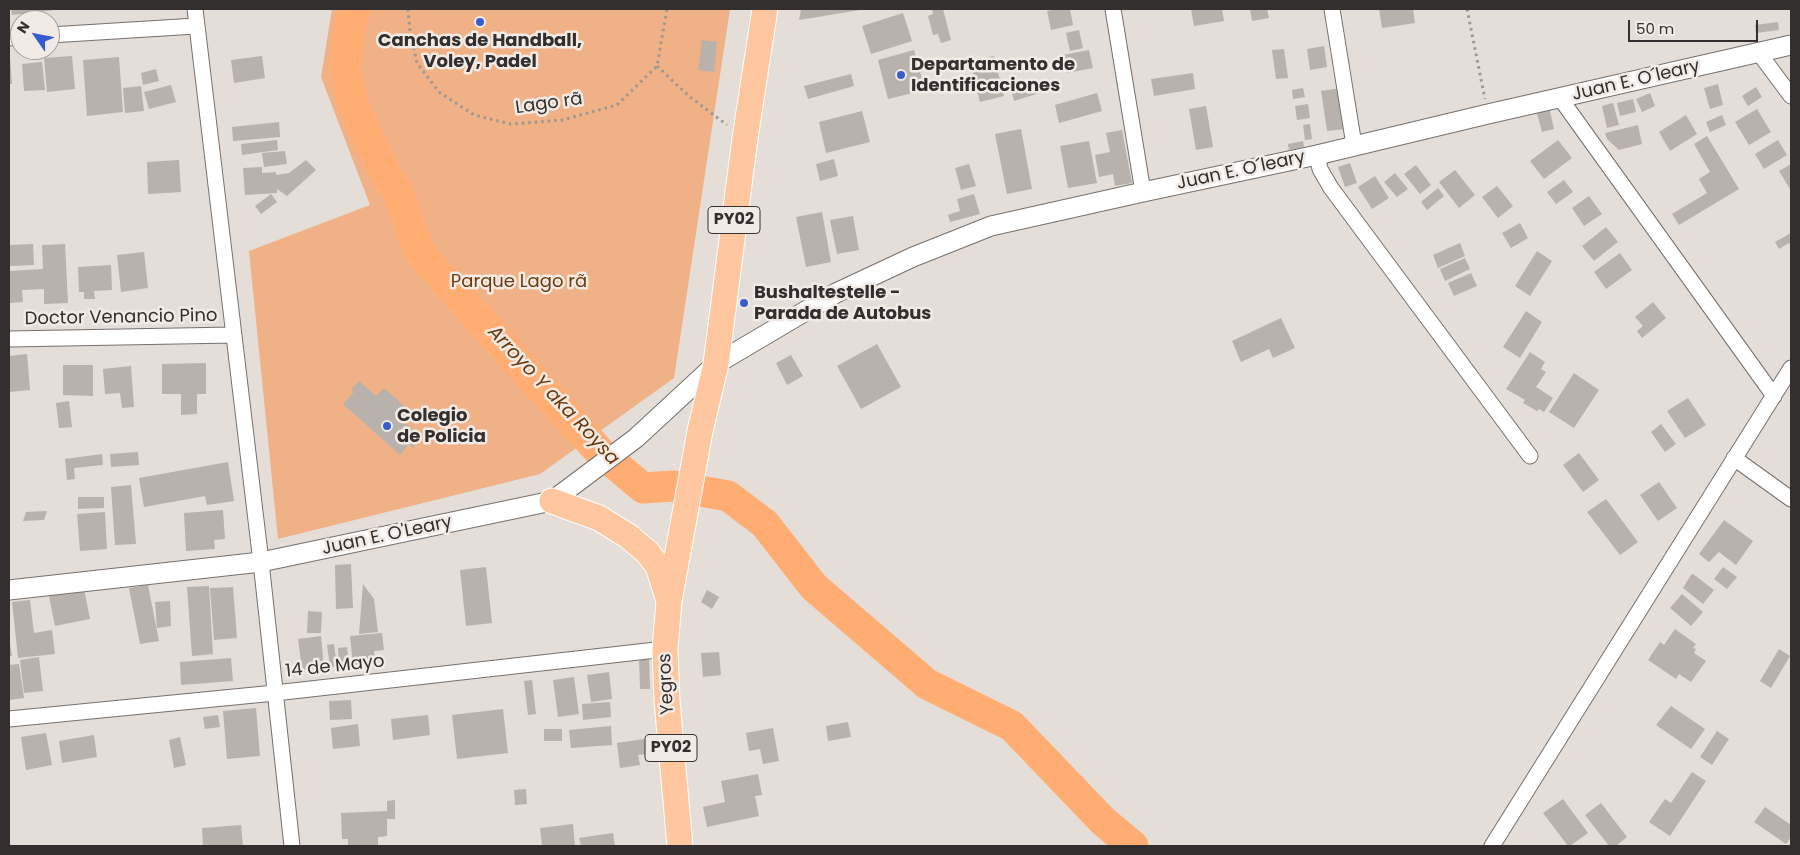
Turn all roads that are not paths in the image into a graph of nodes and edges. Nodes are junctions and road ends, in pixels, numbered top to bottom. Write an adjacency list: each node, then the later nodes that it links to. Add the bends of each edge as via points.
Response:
1 (195, 9): 5 (street)
2 (765, 9): 16 (main road, PY02)
3 (1113, 9): 13 (street)
4 (1332, 9): 11 (street)
5 (196, 26): 6 (street); 14 (street)
6 (60, 34)
7 (1791, 45): 8 (street, Juan E. O´leary)
8 (1759, 53): 9 (street); 10 (street, Juan E. O´leary)
9 (1791, 96)
10 (1560, 98): 11 (street, Juan E. O´leary); 18 (street)
11 (1354, 145): 12 (street, Juan E. O´leary)
12 (1317, 155): 13 (street, Juan E. O´leary); 19 (street, via 1320,169 1331,188)
13 (1143, 192): 16 (street, Juan E. O´leary, via 991,226 836,293)
14 (234, 335): 15 (street, Doctor Venancio Pino); 23 (street)
15 (9, 339)
16 (716, 364): 22 (street, Juan E. O'Leary, via 636,438); 25 (main road, Yegros / PY02, via 700,431)
17 (1791, 368): 18 (street)
18 (1774, 396): 20 (street)
19 (1530, 456)
20 (1734, 458): 21 (street); 31 (street)
21 (1791, 499)
22 (552, 501): 23 (street, Juan E. O'Leary); 25 (main road, via 599,518 647,552 658,566)
23 (262, 562): 24 (street, Juan E. O'Leary); 27 (street)
24 (9, 590)
25 (669, 600): 26 (main road, Yegros / PY02)
26 (665, 649): 27 (street, 14 de Mayo); 30 (main road, Yegros / PY02)
27 (275, 693): 28 (street, 14 de Mayo); 29 (street)
28 (9, 719)
29 (292, 846)
30 (680, 846)
31 (1492, 846)

